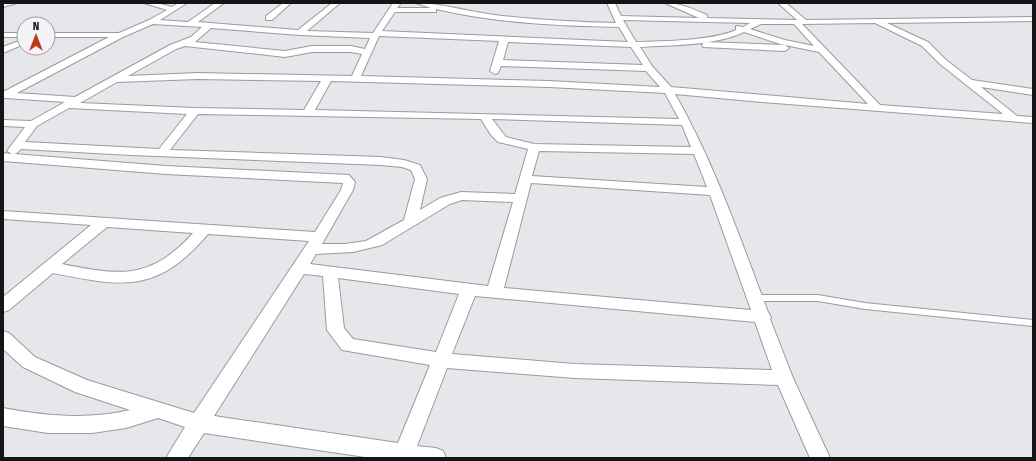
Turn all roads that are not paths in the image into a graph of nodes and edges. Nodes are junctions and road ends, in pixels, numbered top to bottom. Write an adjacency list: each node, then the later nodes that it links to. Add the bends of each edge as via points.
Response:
1 (13, 3): 11 (street)
2 (148, 3): 13 (street)
3 (183, 3): 13 (street)
4 (220, 3): 24 (street)
5 (287, 3): 16 (street)
6 (336, 3): 30 (street)
7 (420, 3): 14 (street)
8 (611, 3): 25 (street)
9 (669, 3): 18 (street)
10 (782, 3): 23 (street)
11 (3, 5)
12 (395, 6): 14 (street); 35 (street)
13 (173, 9): 22 (street)
14 (453, 10): 15 (street)
15 (468, 13): 25 (street, via 519,21); 27 (street)
16 (269, 18)
17 (654, 18): 18 (street); 25 (street); 25 (street)
18 (708, 19): 20 (street); 29 (street)
19 (1033, 19): 21 (street)
20 (763, 21): 23 (street); 29 (street)
21 (867, 21): 23 (street); 50 (street, via 891,27 918,40)
22 (152, 22): 24 (street); 34 (street)
23 (800, 22): 42 (street)
24 (190, 24): 26 (street)
25 (621, 24): 40 (street)
26 (209, 25): 30 (street); 37 (street, via 194,39)
27 (488, 25)
28 (496, 29): 36 (street)
29 (742, 29): 38 (street, via 726,36); 42 (street, via 771,39)
30 (300, 32): 35 (street)
31 (3, 35): 32 (street)
32 (16, 35)
33 (56, 35): 34 (street)
34 (120, 35): 53 (street)
35 (376, 35): 36 (street); 43 (street)
36 (507, 39): 40 (street); 44 (street)
37 (184, 43): 43 (street, via 285,54 312,49 351,49); 47 (street)
38 (667, 44): 40 (street); 42 (street)
39 (16, 45): 41 (street)
40 (634, 45): 45 (street)
41 (3, 50)
42 (819, 50): 55 (street)
43 (367, 52): 48 (street)
44 (498, 63): 45 (street); 49 (street)
45 (650, 68): 51 (street)
46 (328, 78): 47 (street, via 198,76); 48 (street); 57 (street)
47 (113, 79): 54 (street)
48 (355, 79): 49 (street)
49 (490, 82): 51 (street)
50 (970, 83): 52 (street); 59 (street)
51 (668, 90): 55 (street); 61 (street)
52 (1033, 92)
53 (4, 95): 54 (street)
54 (71, 103): 56 (street); 63 (street)
55 (876, 107): 59 (street)
56 (195, 111): 57 (street); 67 (street)
57 (307, 114): 58 (street)
58 (484, 116): 61 (street); 65 (street, via 502,140)
59 (1015, 119): 60 (street)
60 (1033, 120)
61 (686, 122): 66 (street)
62 (3, 123): 63 (street)
63 (33, 124): 64 (street)
64 (17, 145): 67 (street); 68 (street)
65 (534, 147): 66 (street); 69 (street)
66 (698, 151): 70 (street)
67 (162, 153): 74 (street, via 404,164 416,168 422,179)
68 (4, 160): 76 (street, via 345,178 349,182 346,190)
69 (526, 179): 70 (street); 71 (street)
70 (715, 191): 83 (street)
71 (520, 198): 74 (street, via 461,196 445,201); 81 (street)
72 (3, 215): 73 (street)
73 (104, 222): 75 (street); 77 (street)
74 (410, 222): 76 (street, via 365,247 350,249)
75 (204, 229): 76 (street); 77 (street, via 181,254 146,275 126,279 106,278)
76 (315, 243): 78 (street)
77 (49, 267): 82 (street)
78 (300, 268): 79 (street); 92 (street)
79 (330, 272): 80 (street); 88 (street, via 336,330 348,344)
80 (469, 290): 81 (street); 88 (street)
81 (495, 291): 85 (street)
82 (11, 292): 84 (street)
83 (756, 298): 85 (street); 86 (lane, via 818,298 865,306)
84 (3, 306)
85 (763, 317): 89 (street)
86 (1033, 323)
87 (3, 338): 90 (street, via 29,362 82,386)
88 (442, 360): 89 (street, via 575,371); 93 (street)
89 (784, 378): 96 (street)
90 (158, 410): 91 (street, via 122,420 77,426 30,423); 92 (street)
91 (3, 417)
92 (199, 423): 93 (street); 94 (street)
93 (404, 453): 95 (street)
94 (176, 458)
95 (436, 458)
96 (820, 458)

